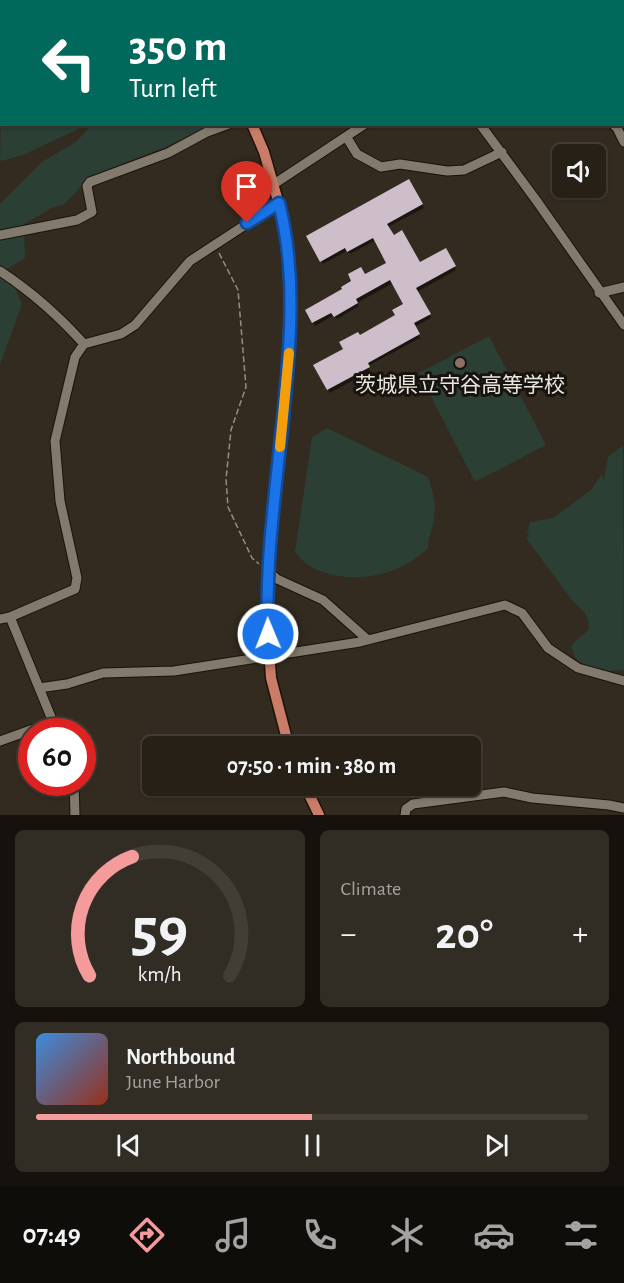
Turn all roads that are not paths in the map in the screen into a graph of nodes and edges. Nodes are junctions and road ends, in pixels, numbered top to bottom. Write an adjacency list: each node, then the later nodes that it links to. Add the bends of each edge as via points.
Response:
1 (224, 126): 11 (street, via 168,153 90,182 87,186 92,212 77,220)
2 (253, 126): 9 (main road)
3 (362, 126): 6 (street)
4 (482, 126): 8 (street)
5 (616, 126): 7 (street)
6 (347, 138): 8 (street, via 357,154 381,167 400,164 465,170); 9 (street)
7 (624, 142)
8 (501, 152): 14 (street)
9 (274, 184): 10 (main road)
10 (279, 203): 16 (street, via 190,261 135,325 121,334); 17 (main road, via 288,253 291,326)
11 (0, 235)
12 (0, 271): 16 (street, via 29,291)
13 (624, 287): 14 (street)
14 (599, 292): 15 (street)
15 (624, 325)
16 (84, 344): 18 (street, via 75,357 55,441 60,501 77,579 75,589)
17 (268, 571): 19 (street, via 323,600); 20 (main road)
18 (5, 618): 22 (street)
19 (368, 640): 20 (street); 21 (street, via 505,605 522,613 548,648 578,668)
20 (269, 657): 22 (street, via 174,671 103,673); 25 (main road)
21 (624, 681)
22 (39, 688): 23 (street)
23 (51, 718)
24 (18, 735): 26 (street)
25 (287, 736)
26 (0, 741)
27 (74, 796): 30 (street)
28 (310, 796): 31 (main road)
29 (624, 808): 32 (street, via 504,792 413,804)
30 (75, 815)
31 (319, 815)
32 (405, 815)

